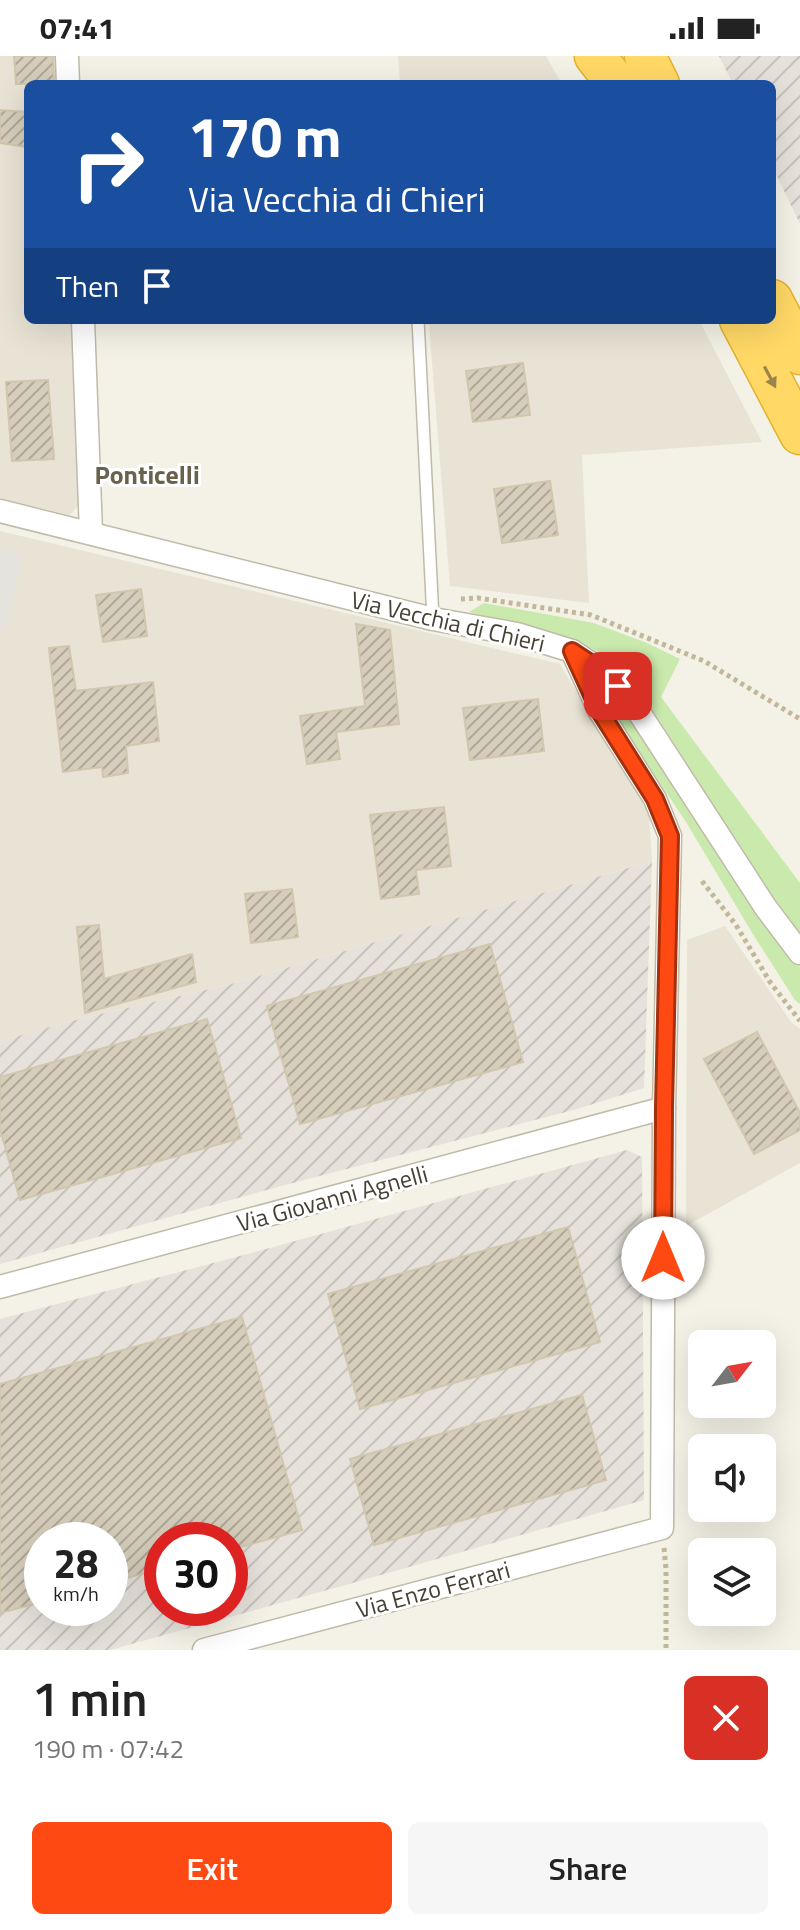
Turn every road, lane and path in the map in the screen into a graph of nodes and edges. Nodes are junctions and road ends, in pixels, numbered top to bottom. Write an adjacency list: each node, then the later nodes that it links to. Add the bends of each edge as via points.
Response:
1 (67, 56): 6 (street)
2 (595, 56): 7 (highway)
3 (602, 56): 8 (highway)
4 (645, 56): 9 (highway)
5 (662, 56): 10 (highway)
6 (68, 80)
7 (614, 80)
8 (615, 80)
9 (657, 80)
10 (671, 80)
11 (776, 308): 15 (highway)
12 (83, 324): 18 (street)
13 (418, 324): 19 (lane)
14 (742, 324): 16 (highway, one-way to 16)
15 (800, 354)
16 (800, 434)
17 (0, 511): 18 (street, Via Vecchia di Chieri)
18 (91, 533): 19 (street, Via Vecchia di Chieri)
19 (432, 610): 20 (street, Via Vecchia di Chieri); 21 (path, via 478,598 591,615 704,661)
20 (572, 651): 23 (street, Via Vecchia di Chieri, via 604,672 631,700); 25 (street, via 599,710 655,799 670,836)
21 (800, 719)
22 (702, 881): 24 (path)
23 (800, 953)
24 (800, 1021)
25 (664, 1108): 26 (street, Via Giovanni Agnelli); 27 (street)
26 (0, 1287)
27 (662, 1528): 28 (street, Via Enzo Ferrari); 29 (path)
28 (204, 1650)
29 (666, 1650)

